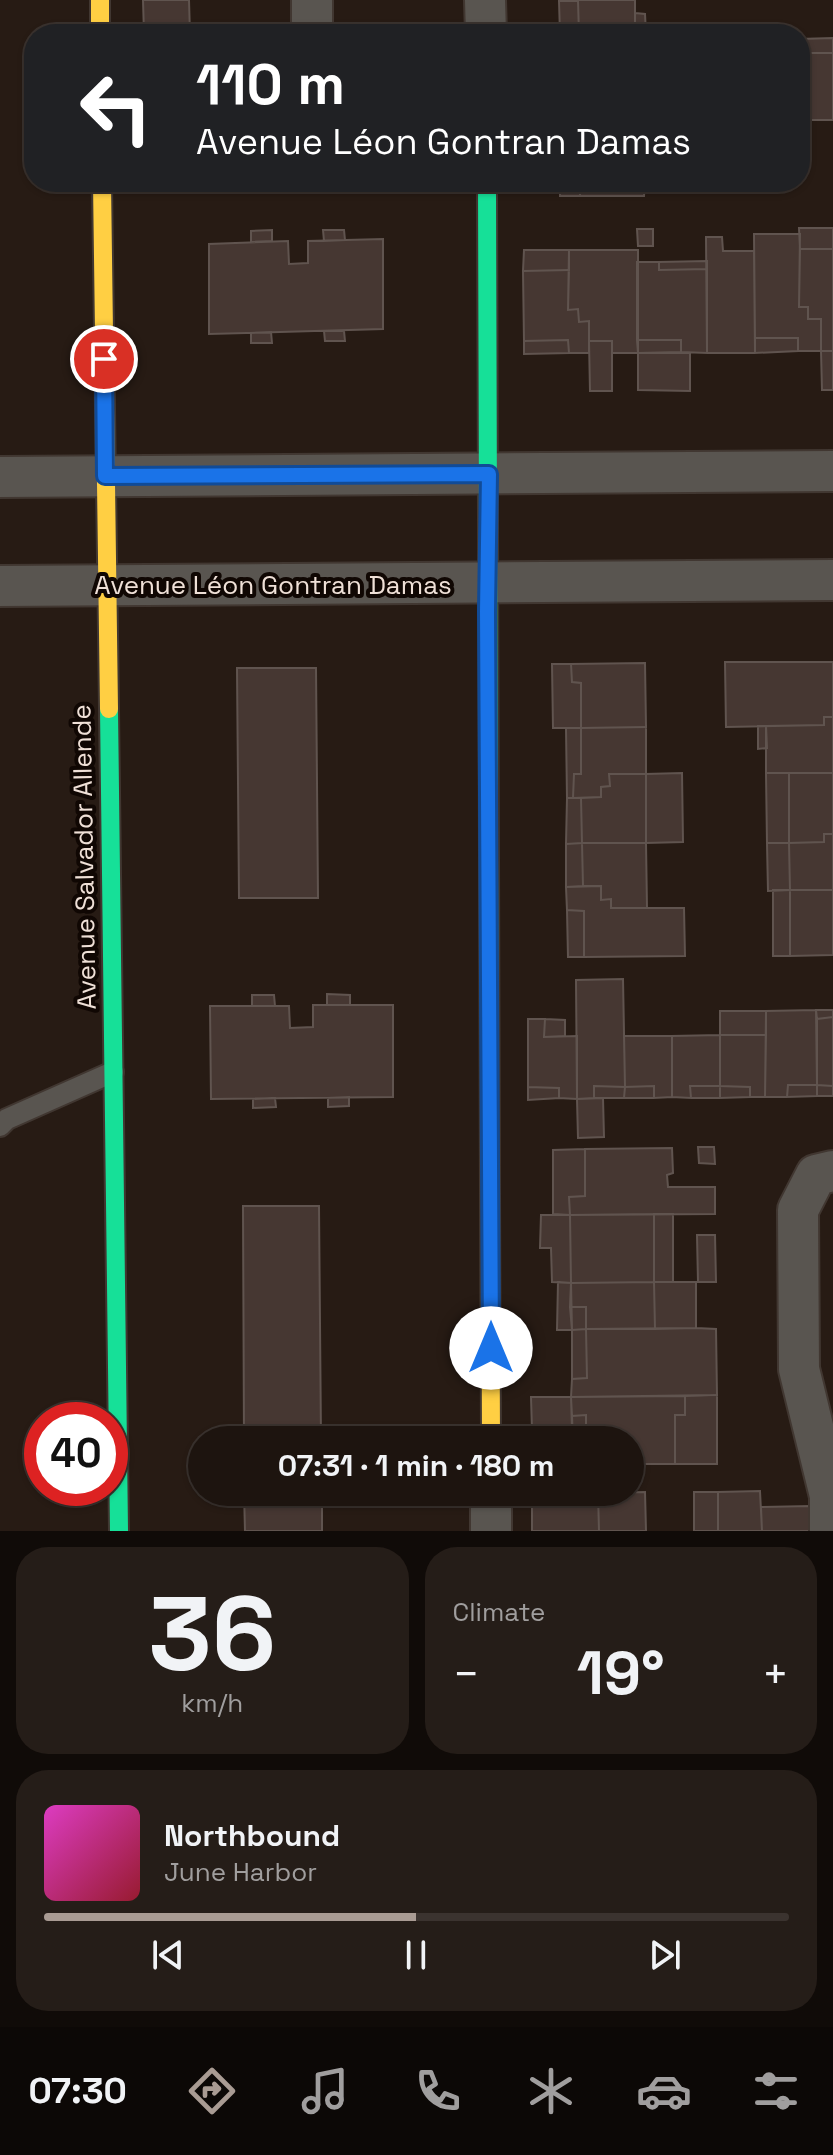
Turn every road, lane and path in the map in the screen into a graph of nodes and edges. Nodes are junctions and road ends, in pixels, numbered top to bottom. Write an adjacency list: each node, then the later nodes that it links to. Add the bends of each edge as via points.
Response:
1 (100, 0): 4 (main road)
2 (312, 0): 5 (street)
3 (485, 0): 6 (street)
4 (100, 24)
5 (312, 24)
6 (486, 24)
7 (102, 192): 11 (main road, Avenue Salvador Allende)
8 (487, 192): 10 (main road)
9 (833, 471): 10 (street)
10 (489, 474): 11 (street); 14 (main road)
11 (105, 476): 12 (street); 16 (main road, Avenue Salvador Allende)
12 (0, 477)
13 (833, 580): 14 (street, Avenue Léon Gontran Damas)
14 (487, 584): 16 (street, Avenue Léon Gontran Damas); 20 (main road)
15 (0, 586): 16 (street, Avenue Léon Gontran Damas)
16 (106, 586): 17 (main road, Avenue Salvador Allende)
17 (113, 1072): 18 (lane); 22 (main road, Avenue Salvador Allende)
18 (0, 1126)
19 (833, 1171): 24 (street, via 816,1175 798,1210 799,1369 830,1496)
20 (491, 1426)
21 (491, 1506): 23 (street)
22 (119, 1531)
23 (491, 1531)
24 (830, 1531)

